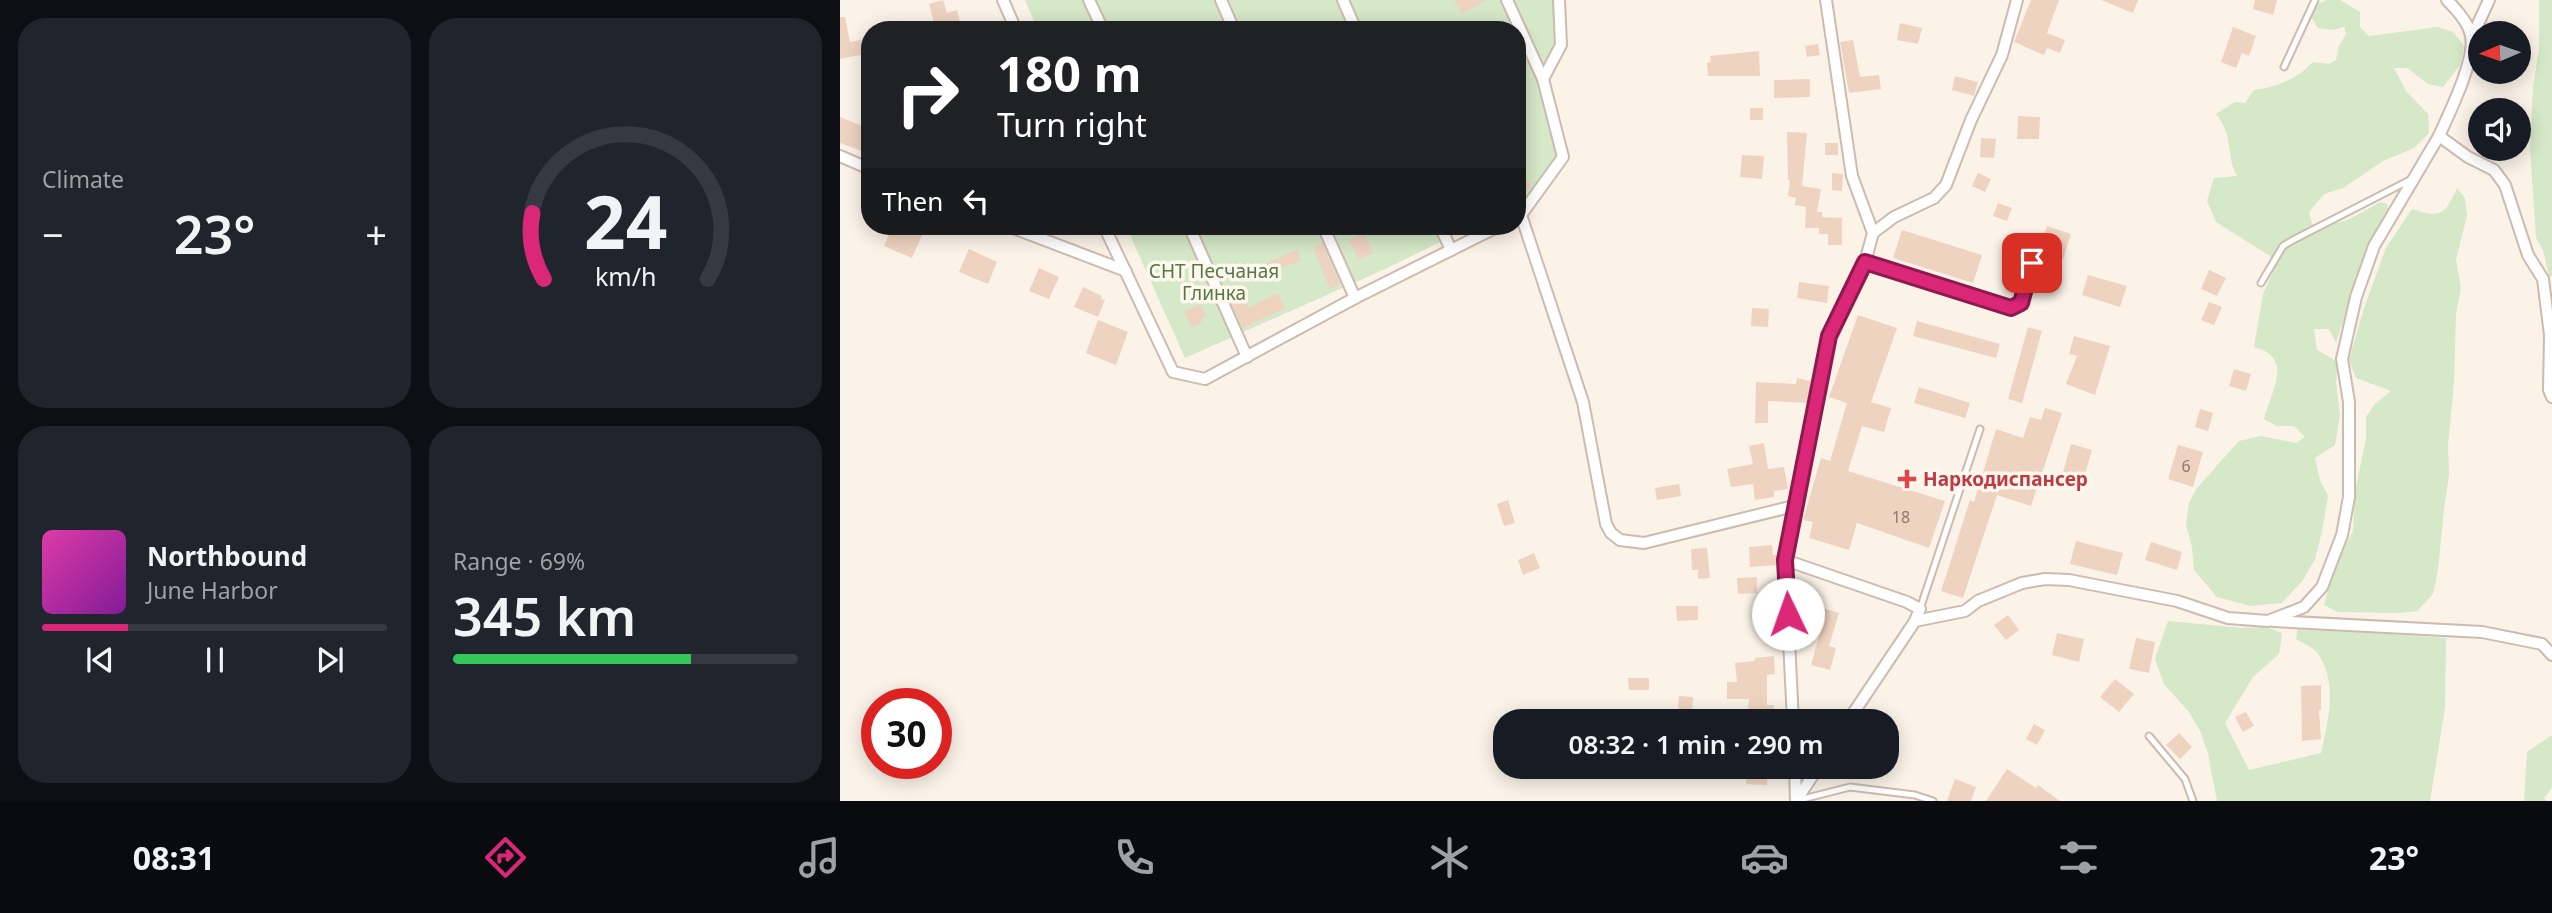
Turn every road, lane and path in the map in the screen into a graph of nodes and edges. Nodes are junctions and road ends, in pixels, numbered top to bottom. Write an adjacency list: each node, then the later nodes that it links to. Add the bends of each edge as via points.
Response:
1 (1003, 0): 12 (street)
2 (1090, 0): 13 (street)
3 (1221, 0): 14 (street)
4 (1343, 0): 15 (street)
5 (1507, 0): 16 (street)
6 (1559, 0): 22 (street, via 1561,45)
7 (1826, 0): 28 (street, via 1852,176)
8 (2017, 0): 28 (street, via 2002,55 1946,185 1934,198)
9 (2315, 0): 21 (lane)
10 (2447, 0): 18 (street)
11 (2489, 0): 17 (street)
12 (1012, 21)
13 (1099, 21)
14 (1230, 21)
15 (1352, 21)
16 (1517, 21)
17 (2479, 21)
18 (2468, 29)
19 (1526, 42): 22 (street)
20 (2468, 64): 23 (street)
21 (2284, 67)
22 (1543, 79): 27 (street, via 1563,157)
23 (2439, 136): 26 (street); 43 (street, via 2494,170 2505,185 2528,256 2543,279)
24 (840, 156): 25 (street)
25 (861, 165)
26 (2416, 176): 40 (lane, via 2283,246); 49 (street, via 2374,246 2342,359 2349,470 2342,535 2322,587 2304,607)
27 (1526, 207)
28 (1873, 233): 37 (street)
29 (1031, 235): 39 (street)
30 (1108, 235): 39 (street)
31 (1193, 235): 42 (street)
32 (1327, 235): 41 (street)
33 (1444, 235): 36 (street)
34 (1481, 235): 36 (street)
35 (1526, 235): 45 (street, via 1583,402 1602,514 1611,533 1620,540 1644,543)
36 (1451, 250): 41 (street)
37 (1865, 262): 38 (lane, via 2011,308 2021,303); 45 (street, via 1829,336)
38 (2032, 263)
39 (1126, 271): 42 (street, via 1173,372 1205,379)
40 (2261, 283)
41 (1355, 298): 42 (street)
42 (1247, 356)
43 (2552, 397)
44 (1980, 429): 47 (lane)
45 (1794, 506): 46 (street)
46 (1785, 560): 47 (street); 51 (street)
47 (1920, 610): 48 (street)
48 (1915, 621): 49 (street, via 1965,611 2022,583 2045,579 2177,601 2228,618); 52 (street)
49 (2268, 621): 50 (street, via 2482,632 2542,644)
50 (2552, 654)
51 (1792, 709)
52 (1856, 709)
53 (2149, 736): 58 (lane, via 2185,779)
54 (1795, 779): 56 (street)
55 (1810, 779): 56 (street)
56 (1796, 801): 57 (lane, via 1850,787)
57 (1933, 801)
58 (2193, 801)

